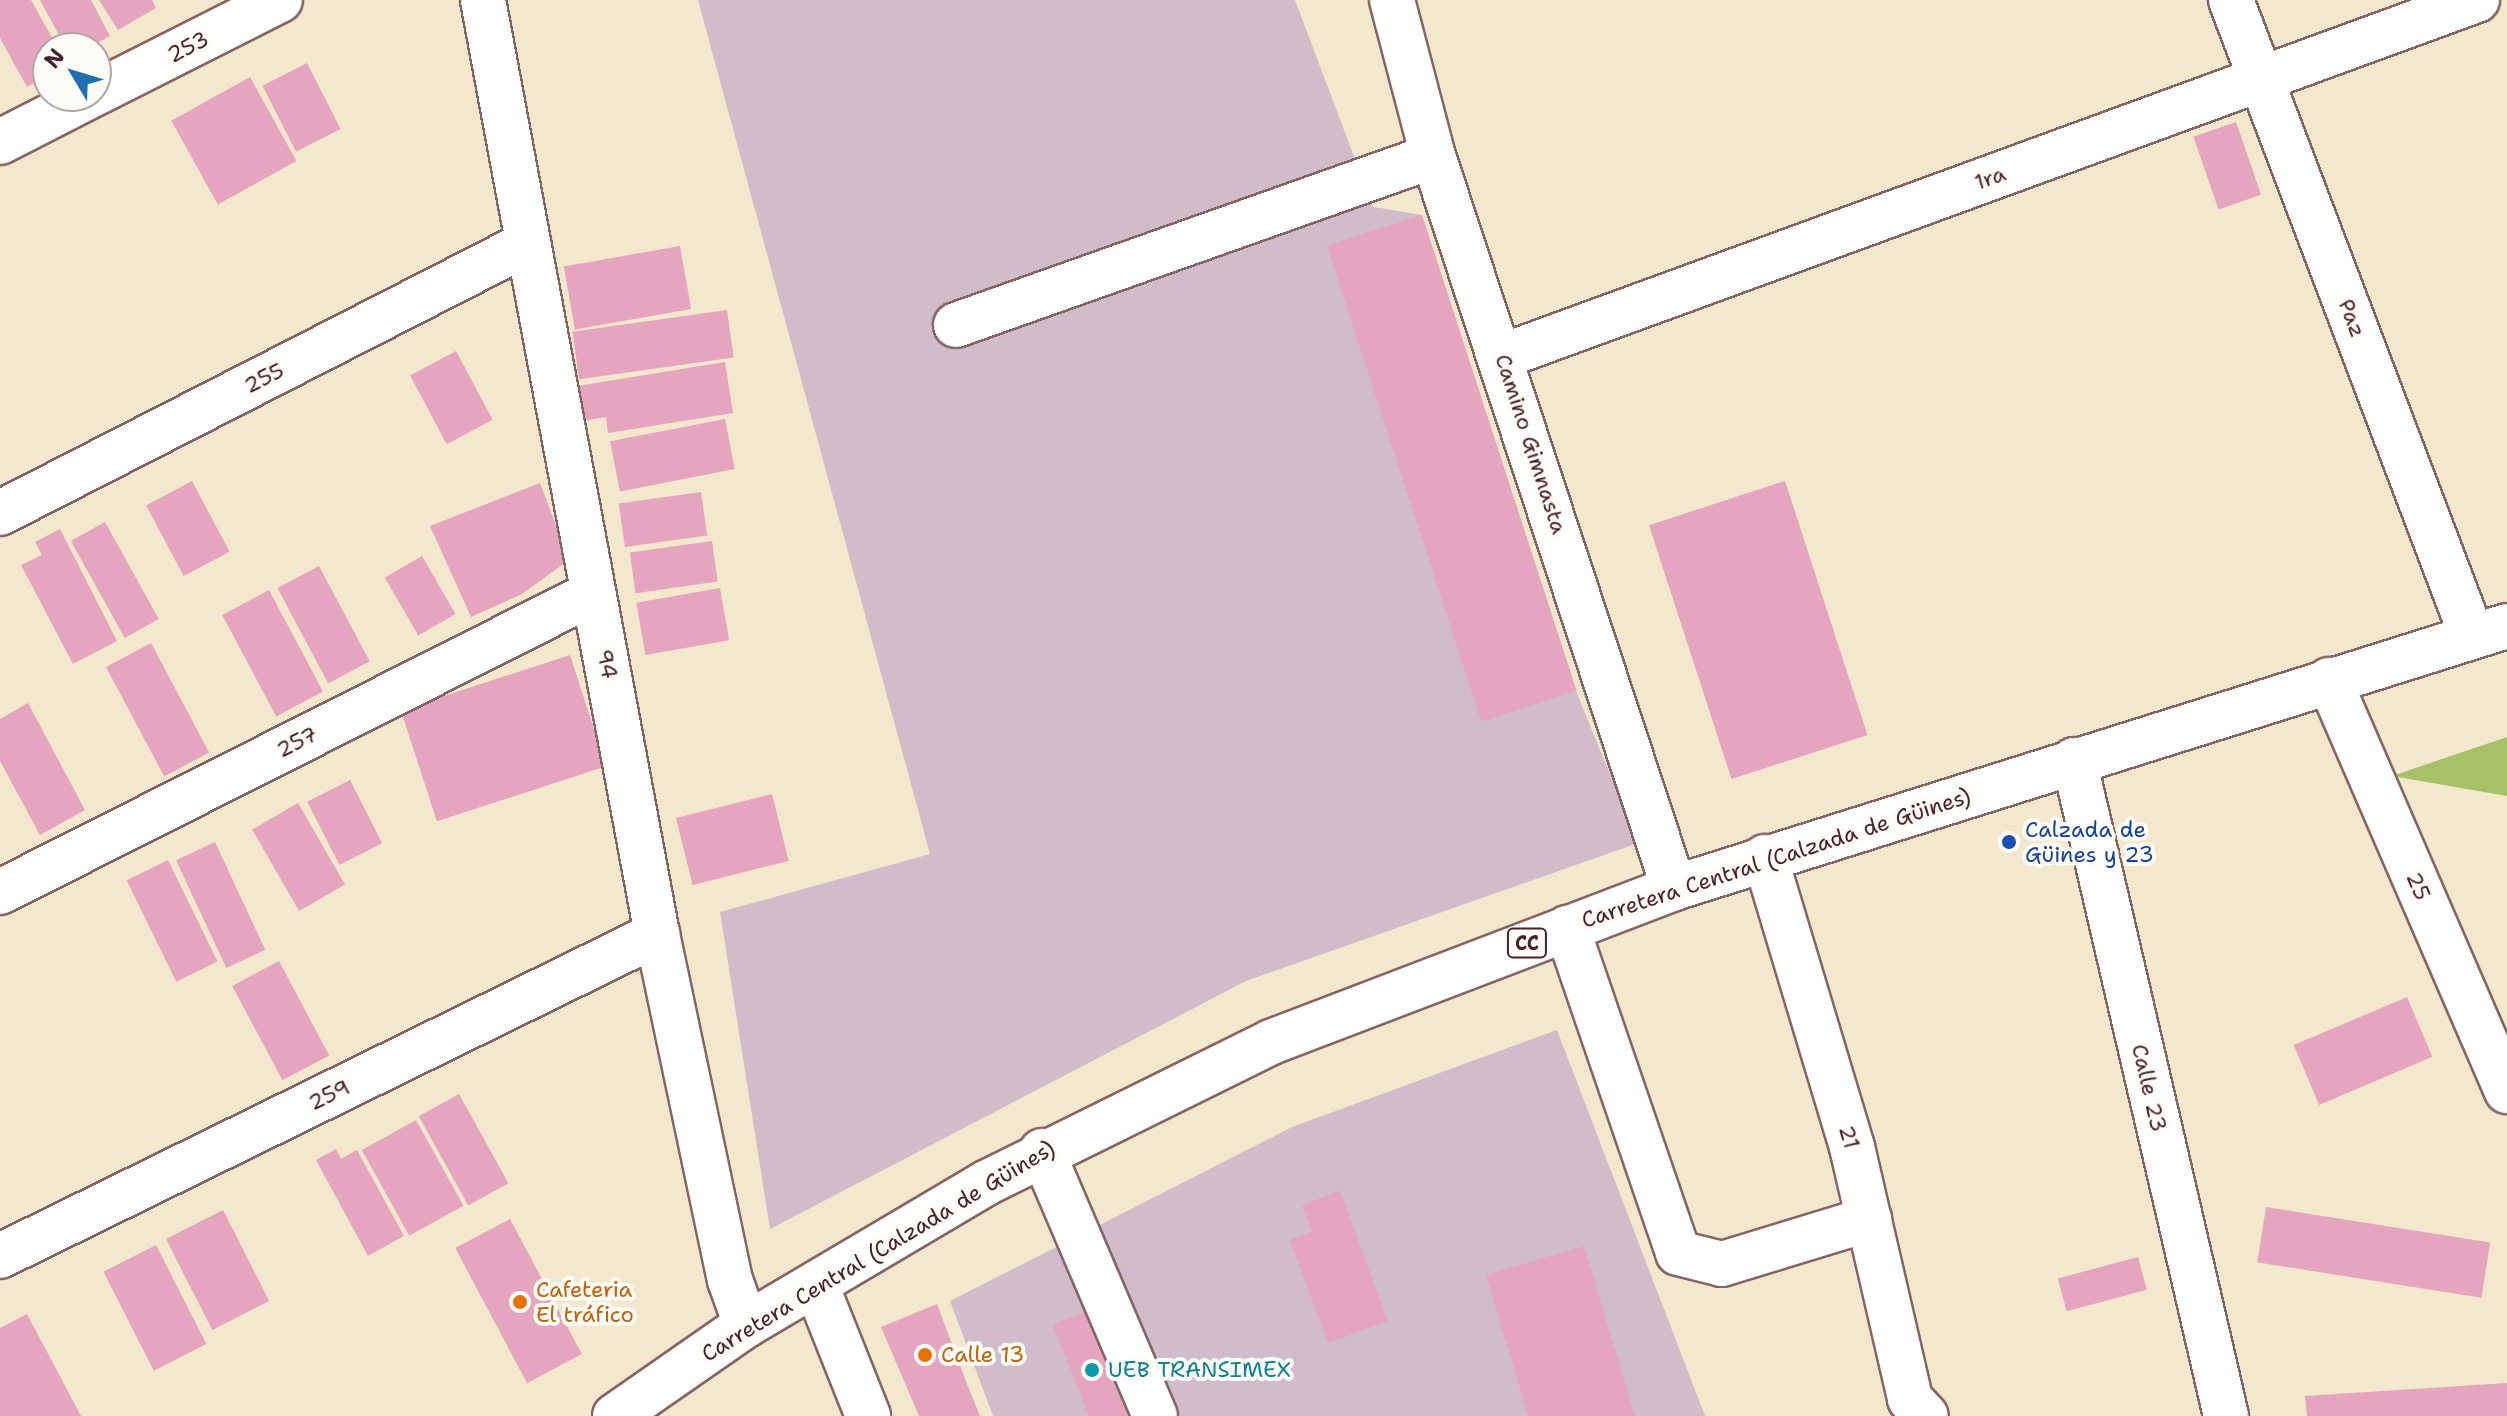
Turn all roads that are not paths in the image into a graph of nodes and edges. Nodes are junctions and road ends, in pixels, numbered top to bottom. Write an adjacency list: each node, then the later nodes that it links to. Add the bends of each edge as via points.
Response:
1 (280, 0): 7 (street, 253)
2 (483, 0): 11 (street, 94)
3 (1392, 0): 10 (street, Camino Gimnasta)
4 (2231, 0): 6 (street, Paz)
5 (2477, 0): 6 (street, 1ra)
6 (2262, 79): 13 (street, 1ra); 16 (street, Paz)
7 (112, 85)
8 (59, 112): 9 (street)
9 (0, 142)
10 (1433, 156): 12 (street); 13 (street, Camino Gimnasta)
11 (528, 243): 14 (street, 255); 15 (street, 94)
12 (956, 325)
13 (1503, 356): 20 (street, Camino Gimnasta)
14 (0, 513)
15 (593, 593): 21 (street, 257); 23 (street, 94)
16 (2489, 631): 17 (street, Carretera Central (Calzada de Güines) / CC)
17 (2329, 680): 18 (street, Carretera Central (Calzada de Güines) / CC); 24 (street, 25)
18 (2074, 760): 19 (street, Carretera Central (Calzada de Güines) / CC); 34 (street, Calle 23)
19 (1765, 857): 20 (street, Carretera Central (Calzada de Güines) / CC); 26 (street, 21)
20 (1674, 888): 22 (street, Carretera Central (Calzada de Güines) / CC)
21 (0, 892)
22 (1567, 928): 25 (street, Carretera Central (Calzada de Güines) / CC, via 1271,1042); 26 (street, via 1678,1253 1722,1264)
23 (657, 934): 27 (street, 259); 29 (street, 94, via 730,1280)
24 (2507, 1091)
25 (1042, 1151): 28 (street, Carretera Central (Calzada de Güines) / CC); 32 (street)
26 (1869, 1219): 33 (street, 21, via 1910,1399)
27 (0, 1256)
28 (816, 1285): 29 (street, Carretera Central (Calzada de Güines) / CC); 31 (street)
29 (746, 1325): 30 (street, Carretera Central (Calzada de Güines) / CC)
30 (615, 1416)
31 (868, 1416)
32 (1155, 1416)
33 (1926, 1416)
34 (2226, 1416)

